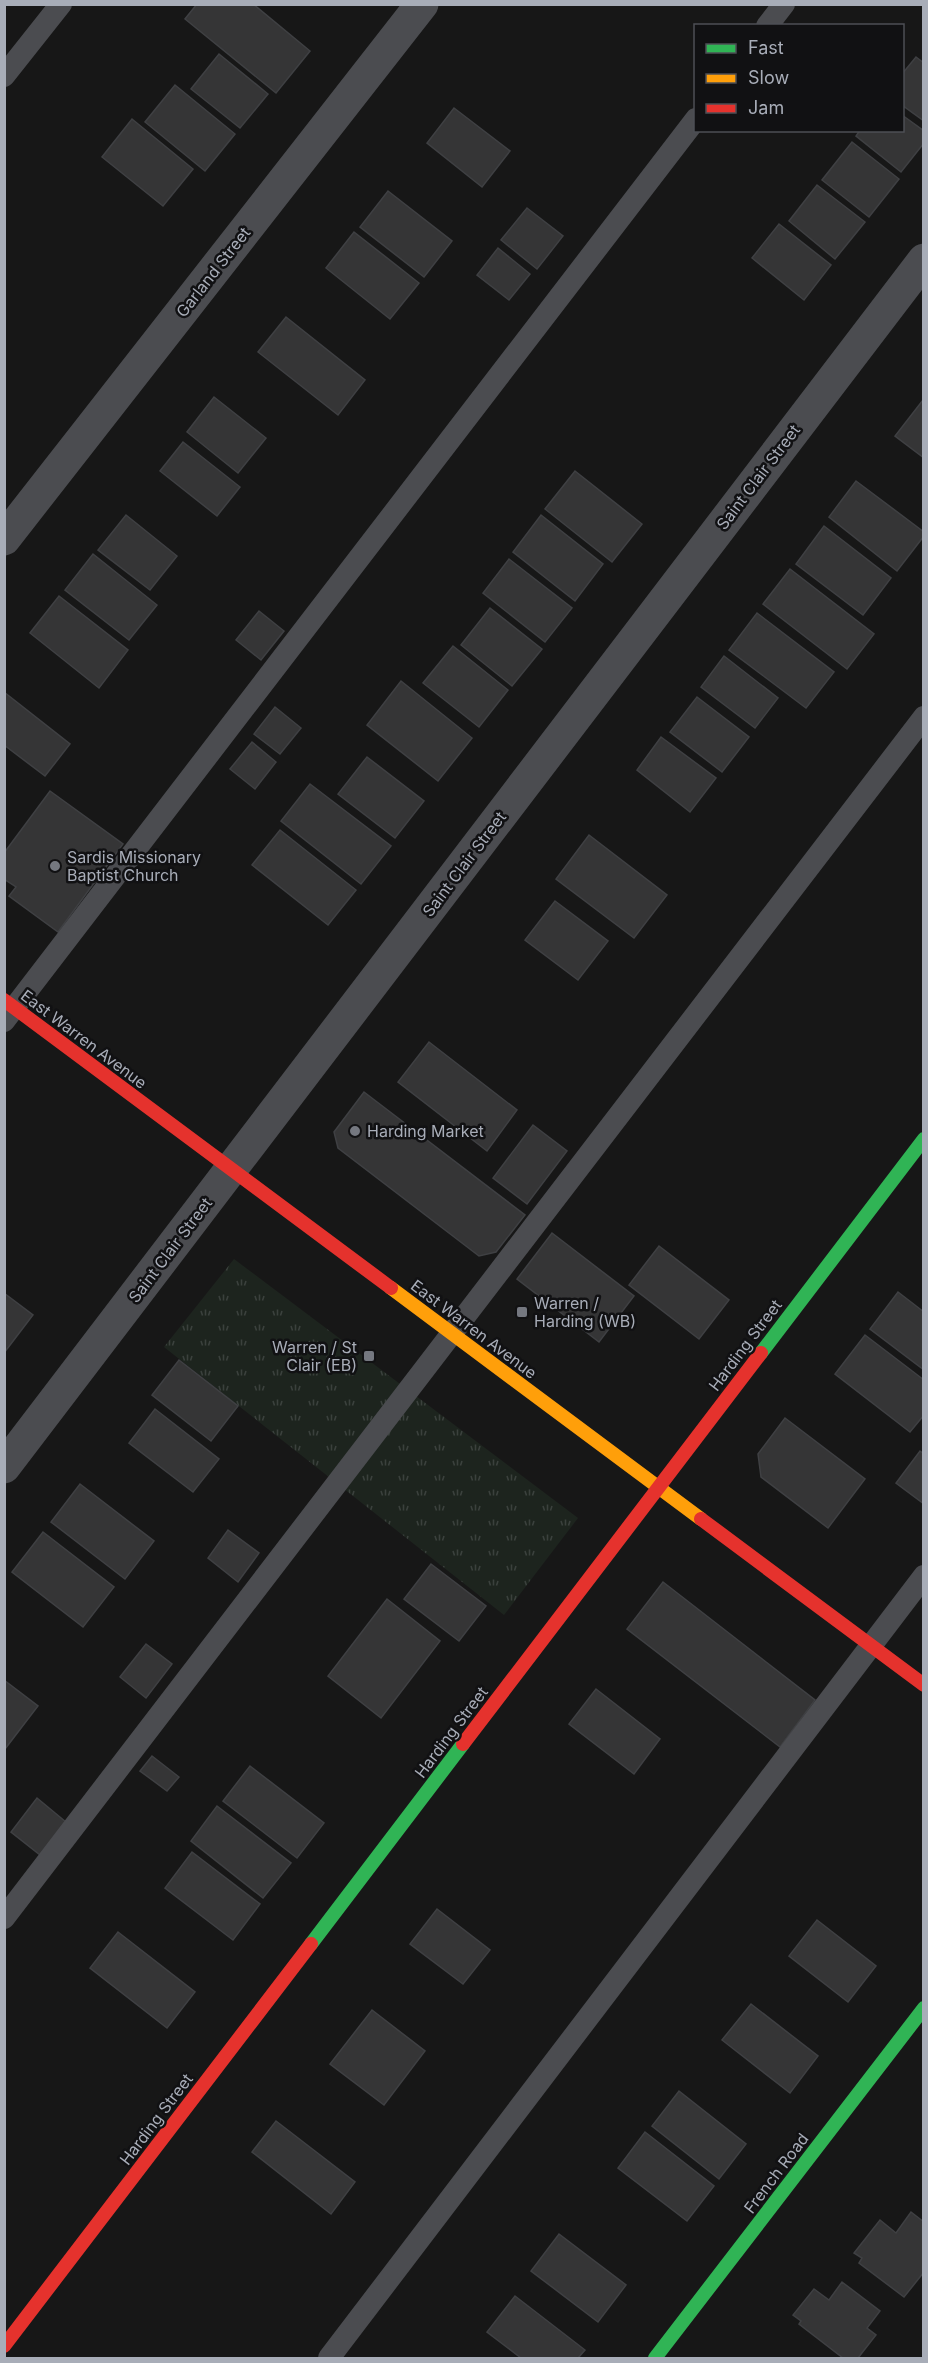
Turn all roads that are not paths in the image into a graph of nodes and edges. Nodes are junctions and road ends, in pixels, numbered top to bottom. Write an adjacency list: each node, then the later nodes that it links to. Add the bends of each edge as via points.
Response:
1 (62, 4): 5 (lane)
2 (422, 4): 8 (street, Garland Street)
3 (784, 4): 4 (lane)
4 (769, 24)
5 (4, 76)
6 (694, 122): 10 (lane)
7 (924, 260): 12 (street, Saint Clair Street)
8 (4, 539)
9 (924, 717): 13 (lane)
10 (8, 1010): 12 (street, East Warren Avenue)
11 (924, 1139): 15 (street, Harding Street)
12 (231, 1169): 13 (street, East Warren Avenue); 14 (street, Saint Clair Street)
13 (452, 1334): 15 (street, East Warren Avenue); 19 (lane)
14 (4, 1467)
15 (658, 1487): 17 (street, East Warren Avenue); 21 (street, Harding Street)
16 (924, 1576): 17 (lane)
17 (870, 1645): 18 (street, East Warren Avenue); 22 (lane)
18 (924, 1685)
19 (4, 1918)
20 (924, 2008): 23 (street, French Road)
21 (4, 2346)
22 (329, 2358)
23 (655, 2358)

